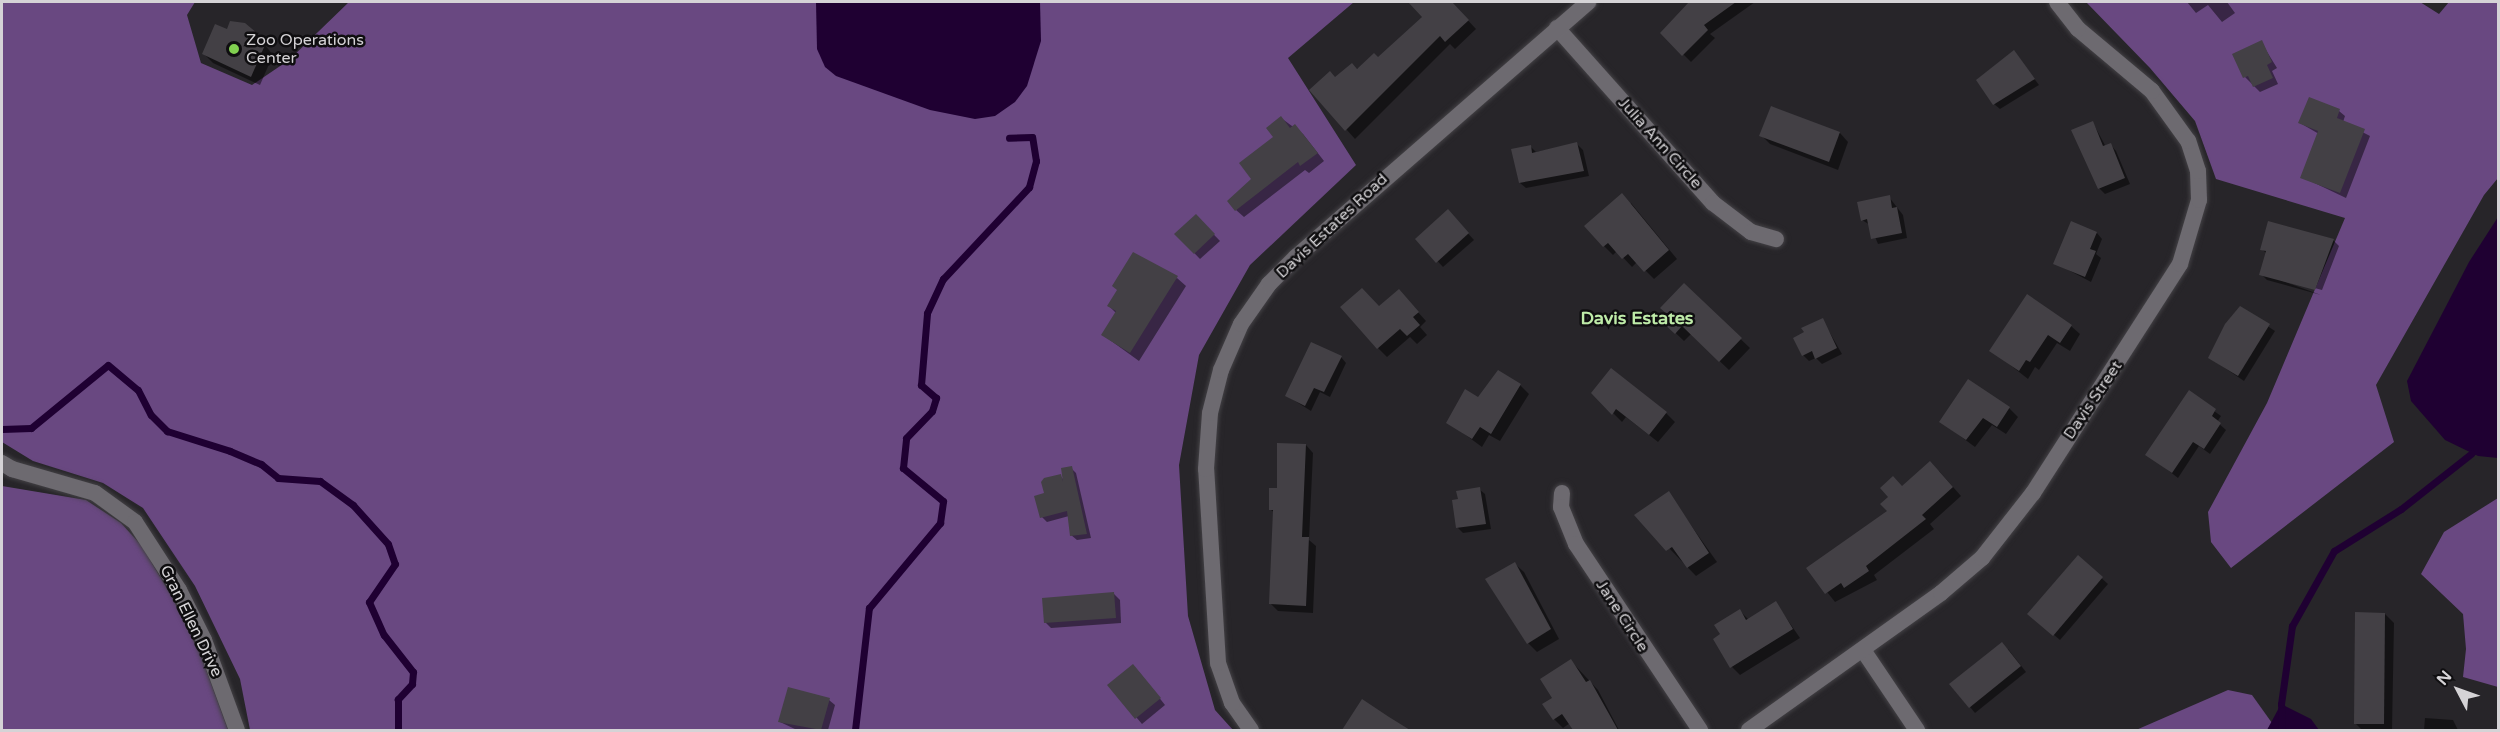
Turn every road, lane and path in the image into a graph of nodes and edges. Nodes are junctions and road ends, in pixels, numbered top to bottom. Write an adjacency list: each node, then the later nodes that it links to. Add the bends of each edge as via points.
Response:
1 (1588, 2): 3 (street, Davis Estates Road)
2 (2057, 2): 7 (street, Davis Street, via 2078,29 2151,91 2177,122 2198,171 2196,220 2169,287 2009,526 1964,575)
3 (1557, 28): 4 (street, Julia Ann Circle, via 1713,203 1751,232); 9 (street, Davis Estates Road, via 1296,257 1269,284 1241,324 1221,370 1210,414 1206,469 1218,663 1232,703)
4 (1776, 239)
5 (2, 462): 8 (street, Gran Ellen Drive, via 12,470 95,493 135,522 179,590 204,640)
6 (1562, 493): 10 (street, Jane Circle, via 1567,525 1576,544)
7 (1863, 650): 11 (street, Davis Street); 12 (street)
8 (237, 730)
9 (1251, 730)
10 (1700, 730)
11 (1749, 730)
12 (1917, 730)

